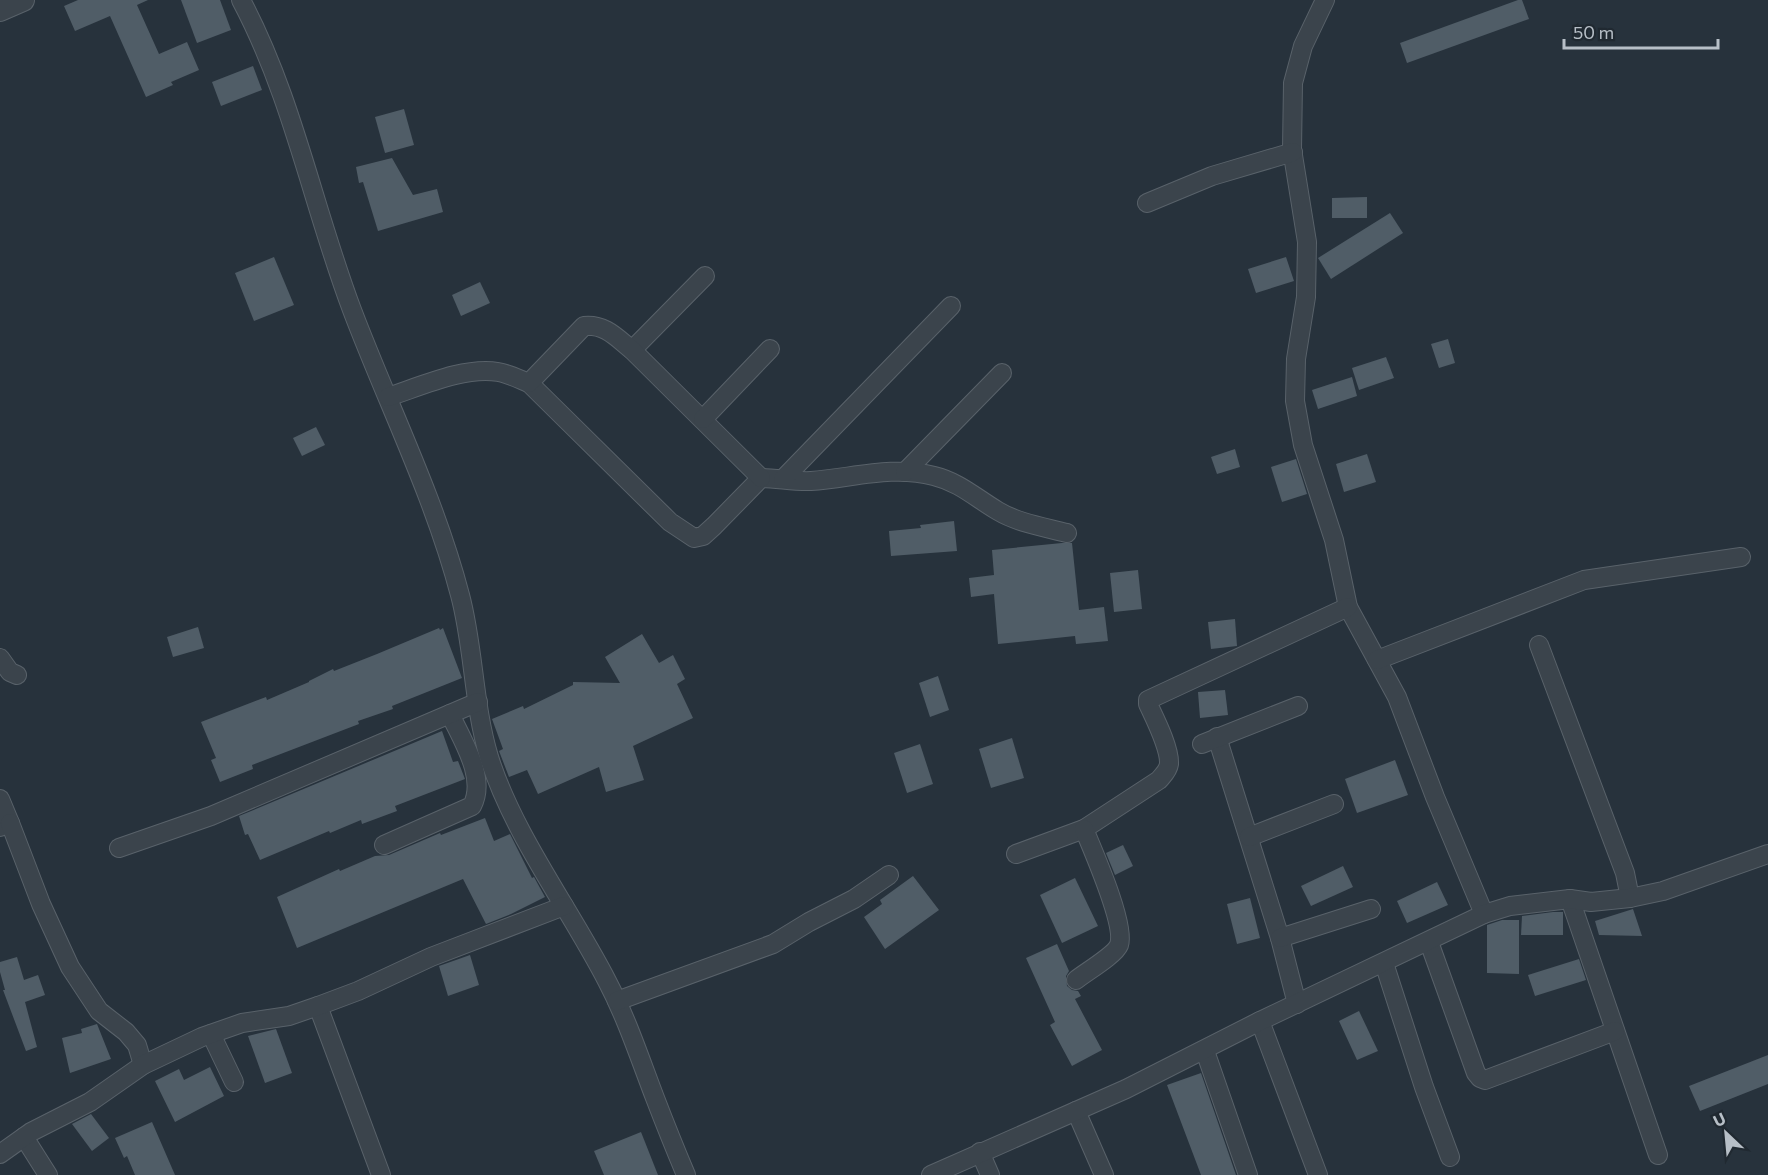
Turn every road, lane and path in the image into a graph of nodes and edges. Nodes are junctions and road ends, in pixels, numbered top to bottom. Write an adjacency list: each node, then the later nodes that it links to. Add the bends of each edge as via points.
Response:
1 (23, 0): 4 (street)
2 (241, 0): 13 (street, via 283,95 351,309)
3 (1325, 0): 5 (street, via 1303,46 1293,83)
4 (0, 10)
5 (1293, 152): 6 (street, via 1212,176); 20 (street, via 1307,242 1306,297 1296,359 1295,401 1303,445 1334,540)
6 (1147, 203)
7 (705, 276): 10 (street)
8 (951, 306): 17 (street)
9 (771, 349): 14 (street)
10 (632, 350): 12 (street, via 609,330 584,326); 14 (street)
11 (1002, 373): 15 (street)
12 (530, 383): 13 (street, via 484,371); 16 (street, via 670,522 694,538 703,536)
13 (388, 397): 25 (street, via 460,596)
14 (703, 419): 16 (street)
15 (905, 472): 17 (street, via 808,481); 18 (street, via 958,484 999,512)
16 (761, 478): 17 (street)
17 (783, 478)
18 (1067, 533)
19 (1741, 557): 23 (street, via 1584,580)
20 (1348, 607): 23 (street); 31 (street, via 1149,700 1168,756 1166,772)
21 (1539, 645): 38 (street, via 1625,873)
22 (0, 658): 24 (street)
23 (1377, 660): 42 (street, via 1397,697)
24 (16, 675)
25 (478, 702): 27 (street); 40 (street, via 489,756 502,790)
26 (1298, 706): 32 (street, via 1210,741)
27 (450, 714): 33 (street, via 474,767 476,799 472,806); 34 (street, via 211,816)
28 (0, 799): 30 (street)
29 (1334, 804): 32 (street)
30 (5, 825): 54 (street, via 70,967 99,1011 137,1045)
31 (1084, 829): 35 (street); 46 (street, via 1108,889 1120,937 1113,953)
32 (1249, 837): 43 (street)
33 (384, 845)
34 (119, 848)
35 (1016, 854)
36 (1768, 854): 38 (street, via 1663,891)
37 (889, 875): 47 (street, via 773,944)
38 (1630, 898): 39 (street, via 1591,902)
39 (1570, 899): 42 (street, via 1510,906); 51 (street)
40 (564, 906): 47 (street); 49 (street)
41 (1371, 909): 43 (street)
42 (1484, 914): 44 (street)
43 (1280, 938): 48 (street)
44 (1429, 942): 45 (street); 51 (street, via 1480,1078 1485,1080)
45 (1384, 963): 48 (street); 61 (street)
46 (1076, 980)
47 (617, 1001): 64 (street)
48 (1297, 1004): 50 (street)
49 (318, 1006): 52 (street); 63 (street)
50 (1260, 1021): 53 (street); 69 (street)
51 (1615, 1031): 60 (street)
52 (211, 1034): 54 (street); 55 (street)
53 (1204, 1051): 56 (street); 68 (street)
54 (143, 1065): 57 (street, via 90,1102)
55 (234, 1082)
56 (1076, 1112): 58 (street); 67 (street)
57 (24, 1137): 59 (street); 62 (street)
58 (980, 1152): 65 (street); 66 (street)
59 (0, 1154)
60 (1658, 1155)
61 (1450, 1157)
62 (48, 1175)
63 (381, 1175)
64 (686, 1175)
65 (931, 1175)
66 (990, 1175)
67 (1104, 1175)
68 (1248, 1175)
69 (1318, 1175)

